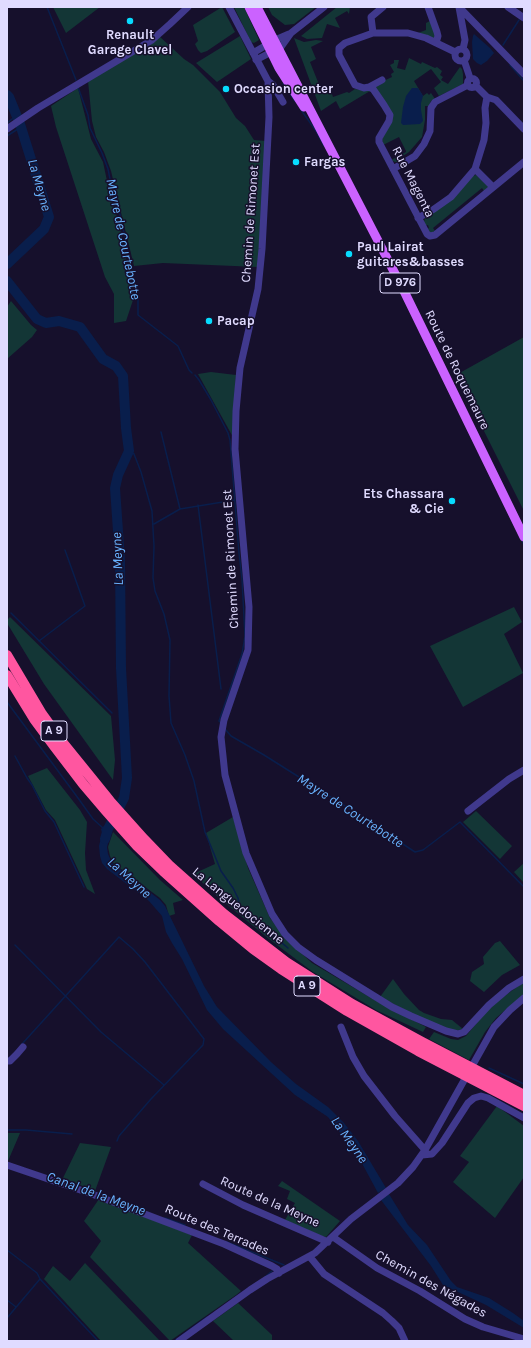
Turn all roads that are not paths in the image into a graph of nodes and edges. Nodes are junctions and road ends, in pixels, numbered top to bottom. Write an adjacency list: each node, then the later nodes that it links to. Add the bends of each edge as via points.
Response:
1 (188, 7): 26 (street, via 152,40)
2 (229, 7): 16 (street, Chemin de Rimonet Est)
3 (249, 7): 13 (main road, Route de Roquemaure / D 976)
4 (257, 7): 13 (main road, Route de Roquemaure / D 976)
5 (324, 7): 13 (street)
6 (383, 7): 11 (street, via 371,17)
7 (428, 7): 12 (street, via 438,36)
8 (459, 7): 14 (street, via 465,40); 19 (street)
9 (508, 7): 10 (street)
10 (524, 18)
11 (373, 33): 12 (street, Rue Magenta, via 408,33); 23 (street, Rue Magenta, via 345,43 339,48 338,55 355,85)
12 (436, 43): 15 (street, Rue Magenta)
13 (272, 46): 16 (street); 17 (street); 33 (main road, Route de Roquemaure / D 976, via 302,94 404,291)
14 (463, 49): 15 (street); 18 (street, via 467,53)
15 (455, 52): 18 (street, via 456,59)
16 (253, 53): 17 (street, Chemin de Rimonet Est)
17 (256, 60): 21 (street, Chemin de Rimonet Est)
18 (464, 60): 22 (street)
19 (524, 74)
20 (382, 80): 23 (street)
21 (268, 81): 25 (street); 39 (street, Chemin de Rimonet Est, via 269,117 262,249 258,289 240,368 235,449 249,607 248,650 224,720 221,737 225,775 246,853 272,914 285,934 298,947 392,1007 411,1016 458,1034 464,1032 508,988)
22 (471, 83): 24 (street); 29 (street, via 435,102 431,108 430,131 424,144 415,156)
23 (369, 87): 29 (street, Rue Magenta, via 390,115 379,142)
24 (487, 97): 27 (street, via 496,100); 30 (street, via 484,140)
25 (283, 102)
26 (7, 129)
27 (524, 129)
28 (524, 162): 31 (street, Rue Magenta)
29 (394, 169): 32 (street, Rue Magenta)
30 (475, 169): 31 (street); 32 (street, via 451,197)
31 (493, 187): 32 (street, Rue Magenta, via 435,235 427,234)
32 (418, 218)
33 (524, 536)
34 (7, 656): 38 (highway, La Languedocienne / A 9, via 42,714 110,801)
35 (7, 675): 38 (highway, La Languedocienne / A 9, via 34,719 83,784 106,811)
36 (524, 770): 37 (street)
37 (468, 811)
38 (121, 821): 44 (highway, La Languedocienne / A 9, via 224,914 286,962 352,1004); 45 (highway, La Languedocienne / A 9, via 142,851 191,897 281,969 374,1027)
39 (524, 979)
40 (524, 998): 47 (street, via 498,1023)
41 (341, 1027): 47 (street, via 364,1076)
42 (23, 1047): 43 (street)
43 (7, 1061)
44 (524, 1095)
45 (524, 1106)
46 (524, 1118): 47 (street, via 488,1098 474,1098 432,1154 428,1156)
47 (423, 1152): 50 (street, via 406,1175 351,1219)
48 (7, 1165): 52 (street, Route des Terrades, via 92,1194 217,1242 272,1266 279,1270)
49 (203, 1184): 50 (street, Route de la Meyne, via 243,1205)
50 (330, 1240): 51 (street); 53 (street, Chemin des Négades, via 464,1319)
51 (310, 1257): 52 (street); 55 (street, via 325,1274 392,1321 399,1328)
52 (279, 1273): 54 (street, via 250,1290)
53 (524, 1339)
54 (179, 1341)
55 (405, 1341)

